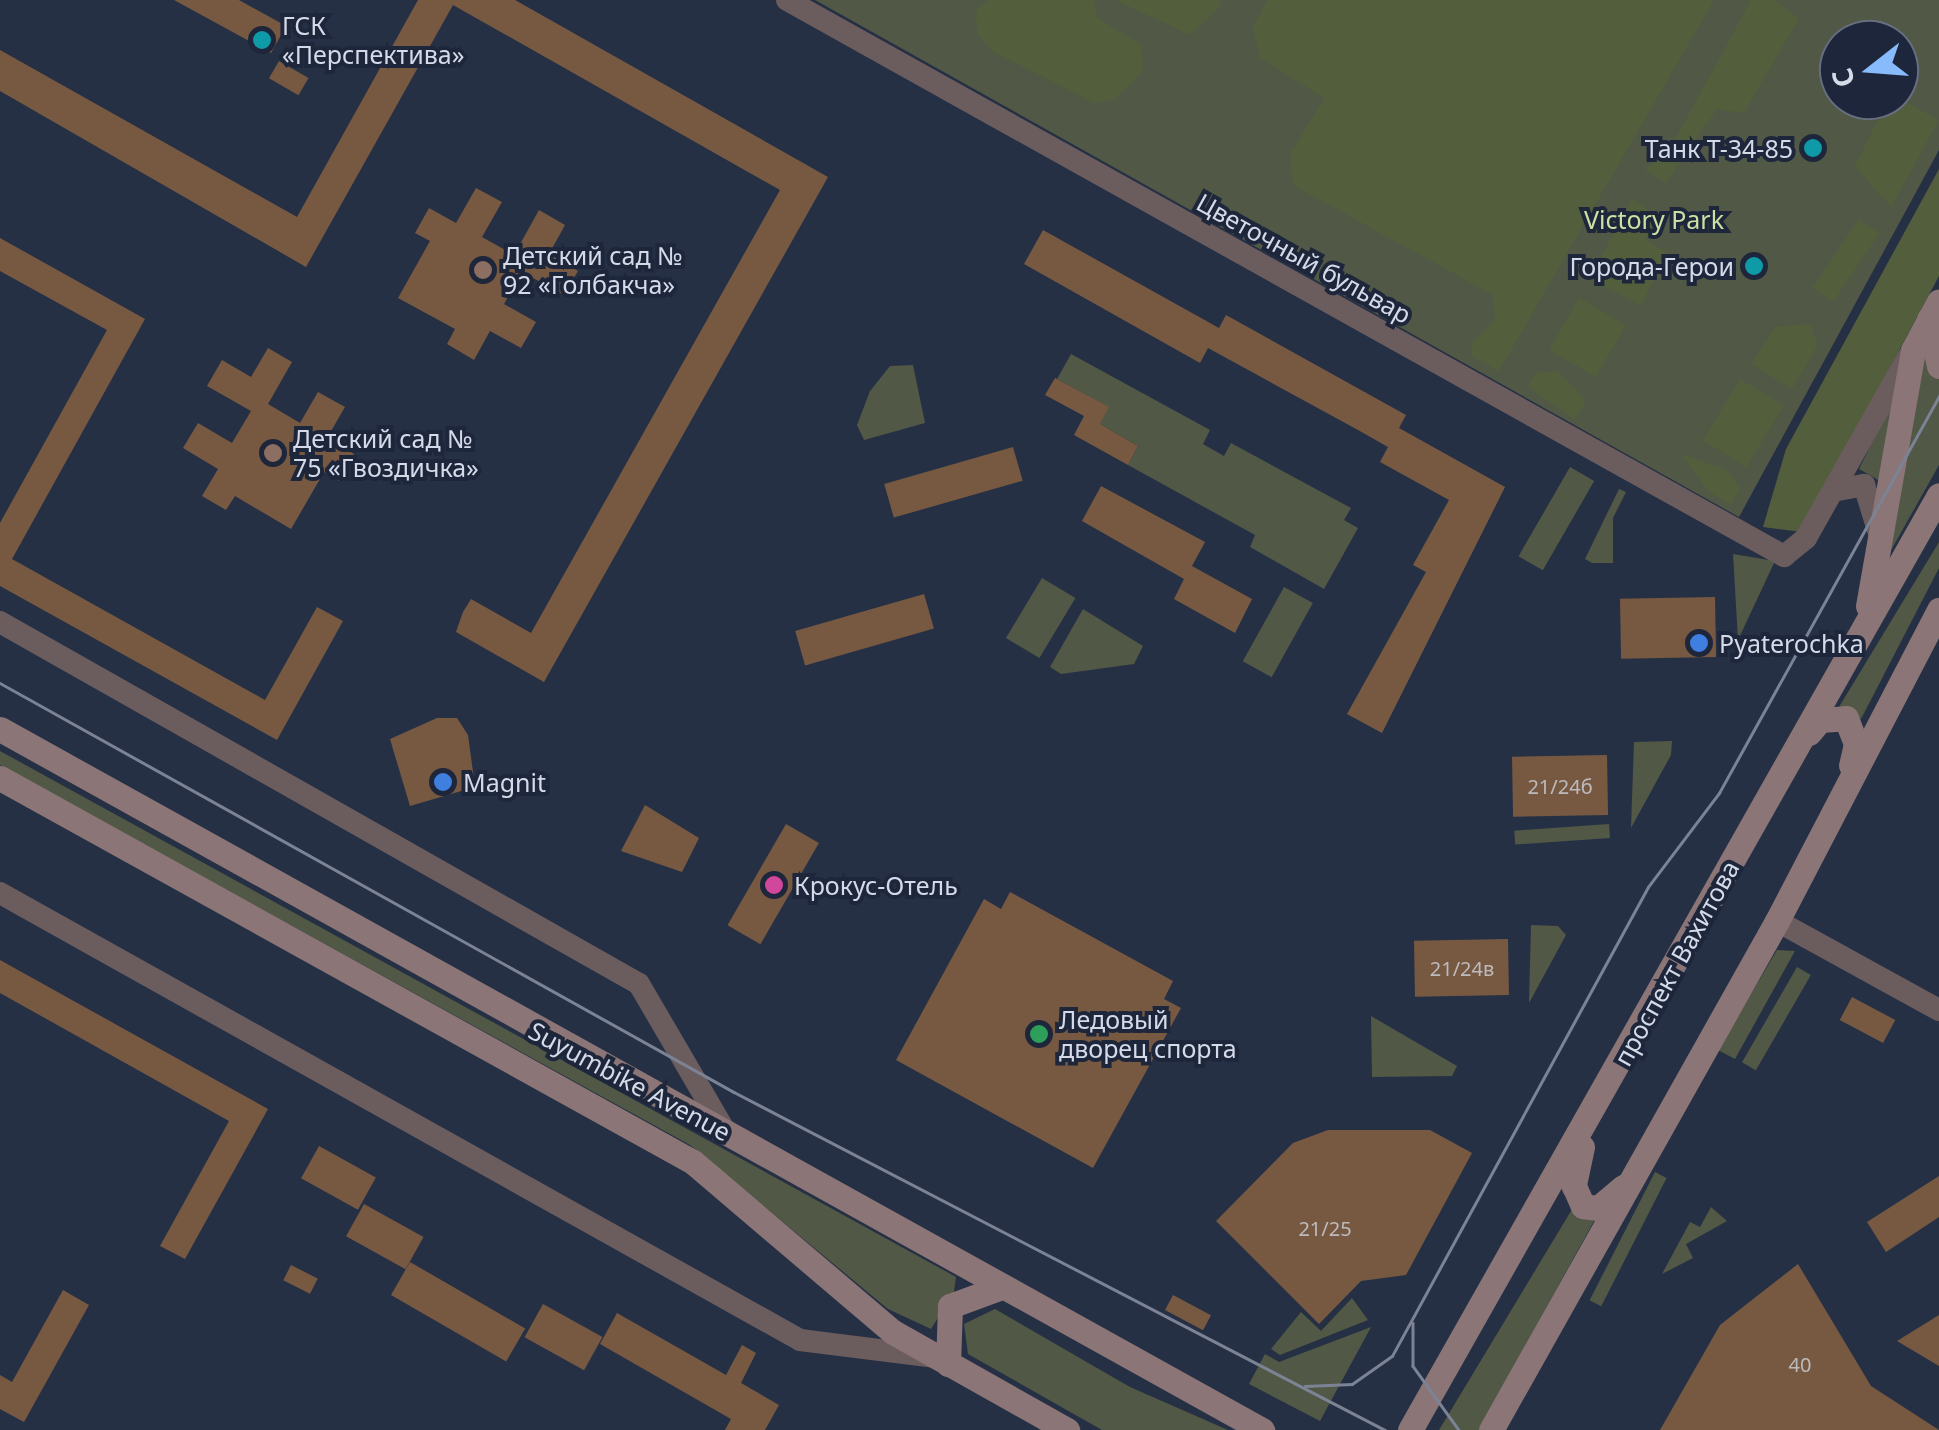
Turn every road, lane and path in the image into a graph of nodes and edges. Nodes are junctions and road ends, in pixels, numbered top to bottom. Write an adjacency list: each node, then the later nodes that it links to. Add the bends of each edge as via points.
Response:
1 (787, 0): 5 (street, Цветочный бульвар, via 1772,552 1796,552)
2 (1934, 310): 3 (main road); 4 (main road)
3 (1912, 350): 5 (street); 7 (main road)
4 (1939, 366)
5 (1832, 490): 7 (street, via 1864,485)
6 (1939, 494): 10 (main road, проспект Вахитова)
7 (1880, 540): 10 (main road)
8 (1939, 610): 14 (main road)
9 (0, 622): 19 (street, via 639,984)
10 (1865, 625): 12 (main road, проспект Вахитова)
11 (0, 730): 19 (main road, Suyumbike Avenue)
12 (1792, 753): 14 (main road, via 1820,720 1846,718 1856,744); 18 (main road, проспект Вахитова)
13 (0, 778): 22 (main road, Suyumbike Avenue, via 693,1162 894,1332)
14 (1845, 790): 16 (main road)
15 (0, 892): 22 (street, via 800,1340)
16 (1777, 921): 17 (street); 20 (main road)
17 (1939, 1010)
18 (1586, 1128): 20 (main road, via 1574,1186 1584,1206 1604,1205); 25 (main road, проспект Вахитова)
19 (725, 1131): 21 (main road, Suyumbike Avenue)
20 (1641, 1166): 26 (main road)
21 (1002, 1287): 22 (main road, via 950,1306); 24 (main road, Suyumbike Avenue)
22 (943, 1360): 23 (main road, Suyumbike Avenue)
23 (1067, 1430)
24 (1262, 1430)
25 (1410, 1430)
26 (1491, 1430)

